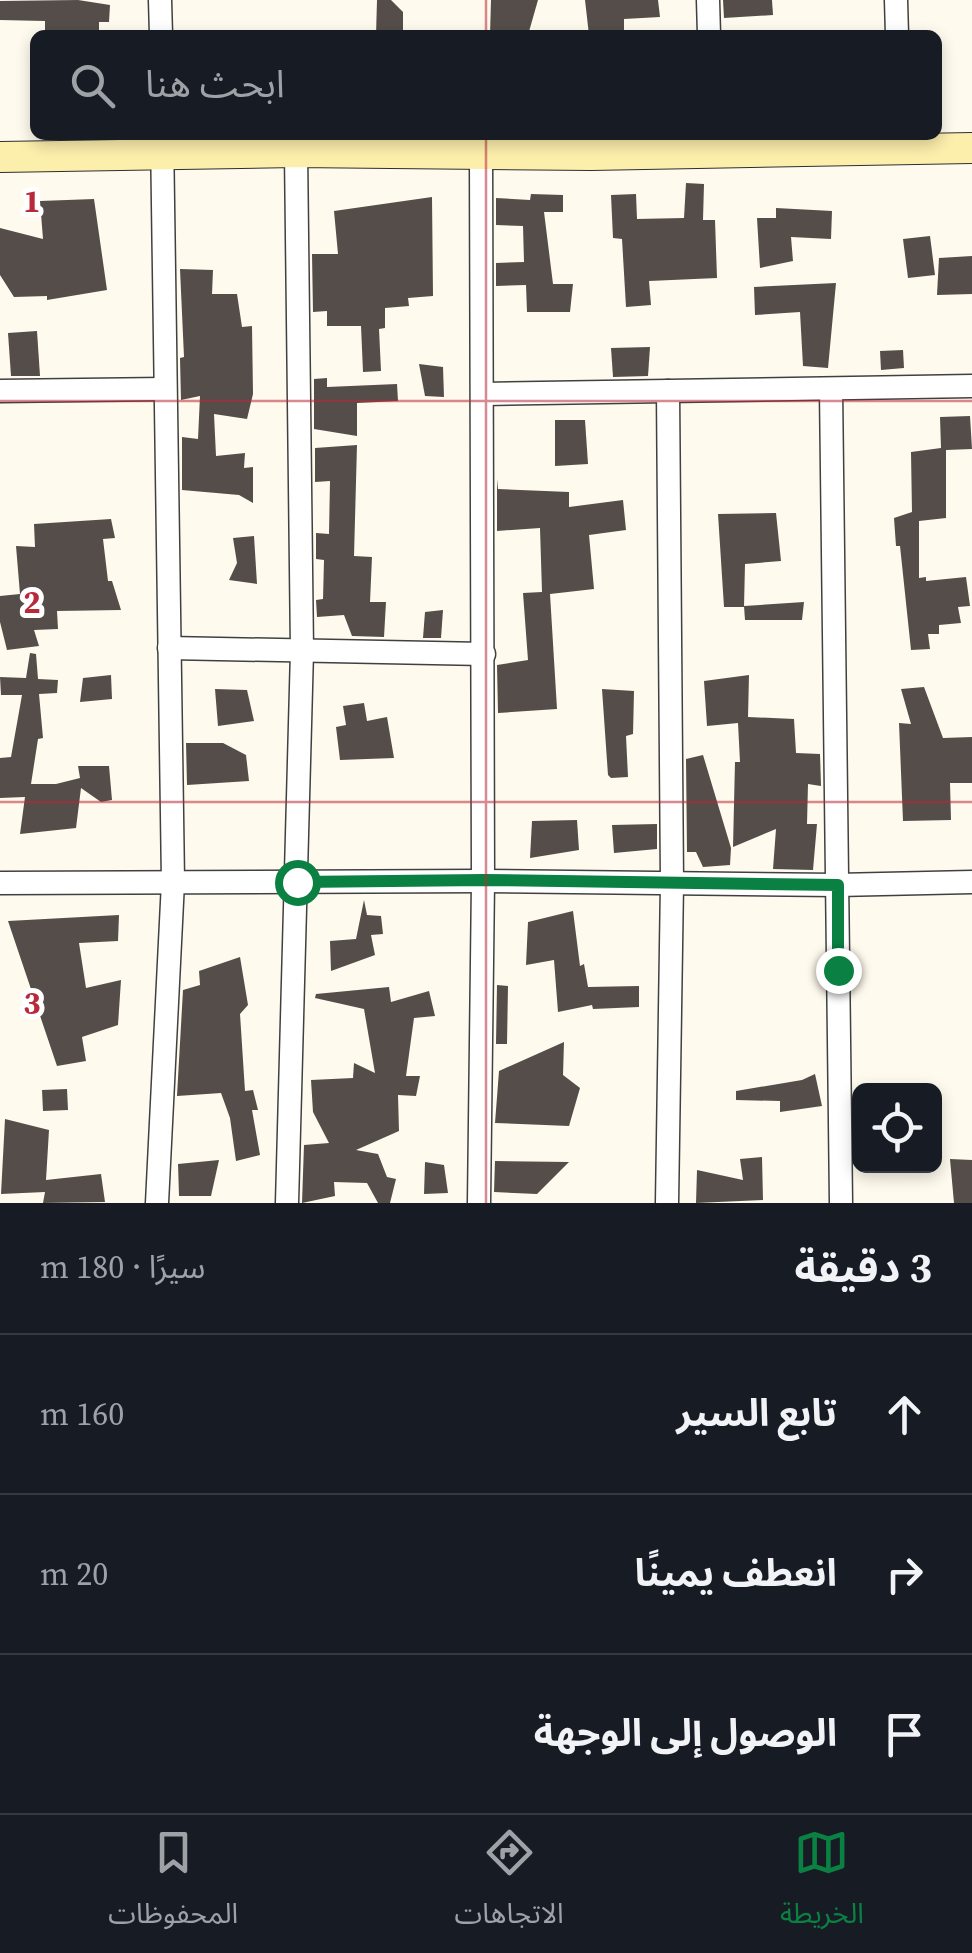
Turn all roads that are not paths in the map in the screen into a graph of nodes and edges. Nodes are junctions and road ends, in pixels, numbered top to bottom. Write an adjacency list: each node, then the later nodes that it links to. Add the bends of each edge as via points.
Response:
1 (160, 0): 4 (street)
2 (708, 0): 5 (street)
3 (896, 0): 6 (street)
4 (160, 30)
5 (708, 30)
6 (896, 30)
7 (897, 142): 9 (street); 10 (street)
8 (162, 144): 11 (street); 13 (street); 16 (street)
9 (710, 144): 12 (street)
10 (972, 148)
11 (296, 152): 12 (street); 21 (street)
12 (481, 154): 19 (street)
13 (0, 157)
14 (972, 386): 15 (street)
15 (831, 388): 17 (street); 29 (street)
16 (165, 389): 18 (street); 20 (street)
17 (668, 391): 19 (street); 28 (street)
18 (0, 392)
19 (484, 394): 22 (street)
20 (170, 648): 21 (street); 25 (street)
21 (302, 651): 22 (street); 26 (street)
22 (484, 654): 23 (street)
23 (484, 880): 26 (street); 28 (street); 32 (street)
24 (0, 882): 25 (street)
25 (174, 882): 26 (street); 30 (street)
26 (297, 882): 31 (street)
27 (972, 882): 29 (street)
28 (672, 883): 29 (street); 33 (street)
29 (838, 885): 34 (street)
30 (156, 1203)
31 (287, 1203)
32 (479, 1203)
33 (668, 1203)
34 (842, 1203)

